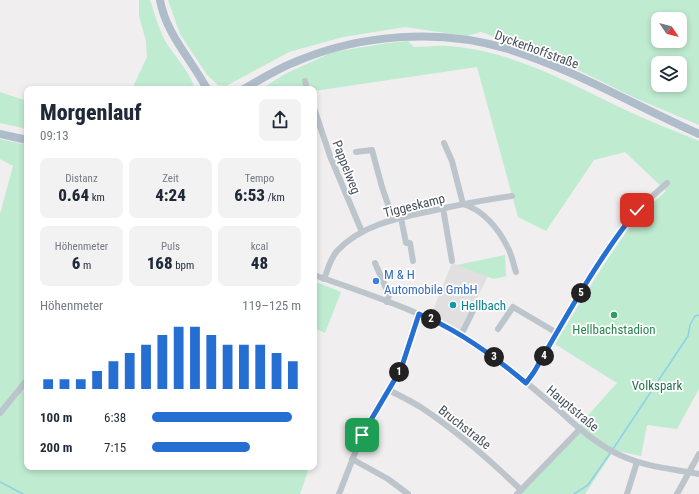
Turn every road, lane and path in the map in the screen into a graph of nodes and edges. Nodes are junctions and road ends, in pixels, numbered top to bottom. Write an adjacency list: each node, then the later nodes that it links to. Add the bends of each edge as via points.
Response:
1 (160, 0): 3 (main road, via 174,38)
2 (305, 81): 5 (street)
3 (204, 86)
4 (249, 86): 8 (main road, Dyckerhoffstraße, via 272,72 334,48 401,37 432,36 462,39 486,43 537,59)
5 (307, 86)
6 (317, 117): 18 (street, Pappelweg, via 330,156)
7 (0, 134): 9 (main road)
8 (699, 134)
9 (24, 139)
10 (444, 143): 14 (street, via 452,161)
11 (356, 152): 17 (street, via 372,150)
12 (667, 183): 29 (street, via 637,210 622,229)
13 (512, 196): 14 (street, Tiggeskamp)
14 (463, 204): 15 (street, Tiggeskamp); 22 (street, Tiggeskamp, via 480,212 492,224 508,247)
15 (443, 208): 16 (street, Tiggeskamp); 20 (street)
16 (401, 218): 17 (street, Tiggeskamp); 19 (street)
17 (393, 219): 18 (street, Tiggeskamp)
18 (362, 232): 24 (street, Tiggeskamp, via 336,252)
19 (413, 261)
20 (452, 261)
21 (375, 263): 25 (street, via 389,295)
22 (516, 272)
23 (317, 276): 24 (street, Hauptstraße)
24 (324, 279): 25 (street, Hauptstraße)
25 (387, 302): 27 (street, Hauptstraße)
26 (474, 309): 30 (street)
27 (419, 314): 30 (street, Hauptstraße); 33 (street, via 401,369)
28 (498, 329): 29 (street, via 513,307)
29 (557, 333): 31 (street)
30 (461, 335): 31 (street, Hauptstraße, via 504,364)
31 (526, 383): 35 (street, Hauptstraße)
32 (24, 384): 34 (street)
33 (389, 390): 37 (street, via 362,435); 41 (street, Bruchstraße, via 421,407 484,455)
34 (0, 413)
35 (580, 429): 38 (street, Hauptstraße, via 614,452); 41 (street)
36 (699, 454): 39 (street)
37 (352, 459): 42 (street); 43 (street, via 388,479)
38 (637, 462): 39 (street, Hauptstraße); 44 (street)
39 (689, 472): 40 (street, Hauptstraße); 45 (street)
40 (699, 474)
41 (519, 492)
42 (339, 494)
43 (408, 494)
44 (627, 494)
45 (677, 494)

